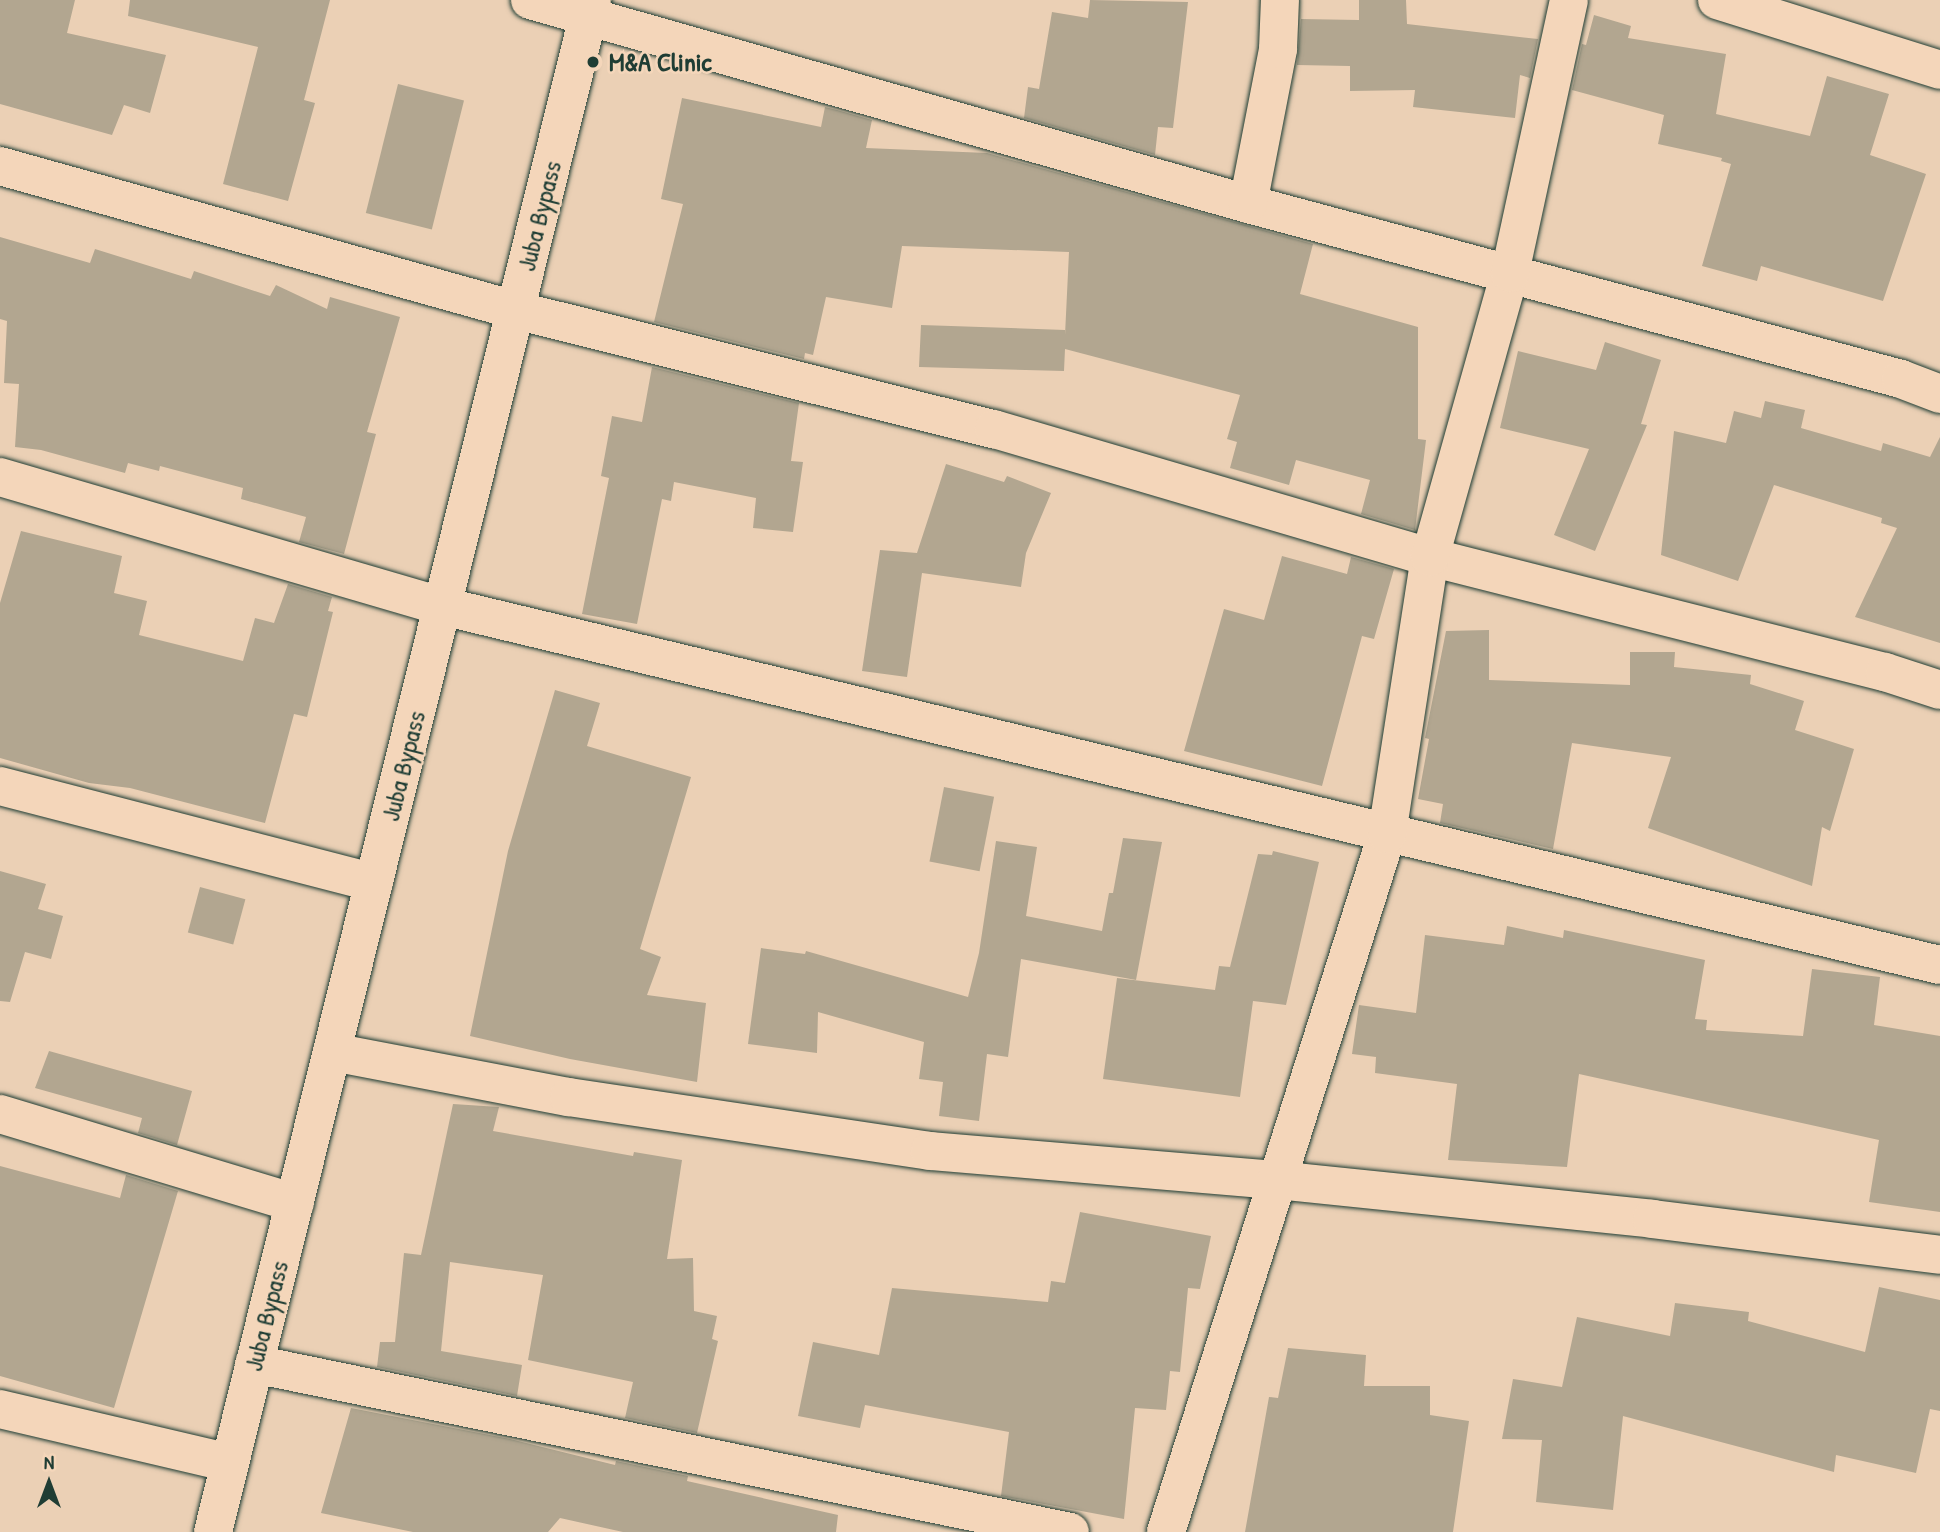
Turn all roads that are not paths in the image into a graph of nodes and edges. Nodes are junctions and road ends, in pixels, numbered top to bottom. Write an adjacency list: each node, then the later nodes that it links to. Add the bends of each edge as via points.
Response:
1 (530, 0): 5 (street)
2 (1280, 0): 8 (street, via 1278,49)
3 (1569, 0): 9 (street)
4 (1717, 0): 6 (street)
5 (590, 9): 8 (street); 10 (street, Juba Bypass)
6 (1940, 70)
7 (0, 166): 10 (street)
8 (1248, 204): 9 (street)
9 (1510, 273): 11 (street, via 1901,379); 13 (street)
10 (516, 310): 13 (street, via 994,429); 14 (street, Juba Bypass)
11 (1940, 394)
12 (0, 477): 14 (street)
13 (1430, 557): 15 (street, via 1885,672); 17 (street)
14 (442, 606): 17 (street); 18 (street, Juba Bypass)
15 (1940, 690)
16 (0, 786): 18 (street)
17 (1387, 834): 19 (street); 22 (street)
18 (374, 883): 20 (street, Juba Bypass)
19 (1940, 965)
20 (332, 1052): 22 (street, via 569,1097 929,1151); 23 (street, Juba Bypass)
21 (0, 1114): 23 (street)
22 (1277, 1180): 24 (street, via 1638,1217); 30 (street)
23 (295, 1203): 25 (street, Juba Bypass)
24 (1940, 1255)
25 (254, 1364): 27 (street, Juba Bypass); 29 (street)
26 (0, 1409): 27 (street)
27 (230, 1464): 28 (street, Juba Bypass)
28 (213, 1532)
29 (1070, 1532)
30 (1167, 1532)

